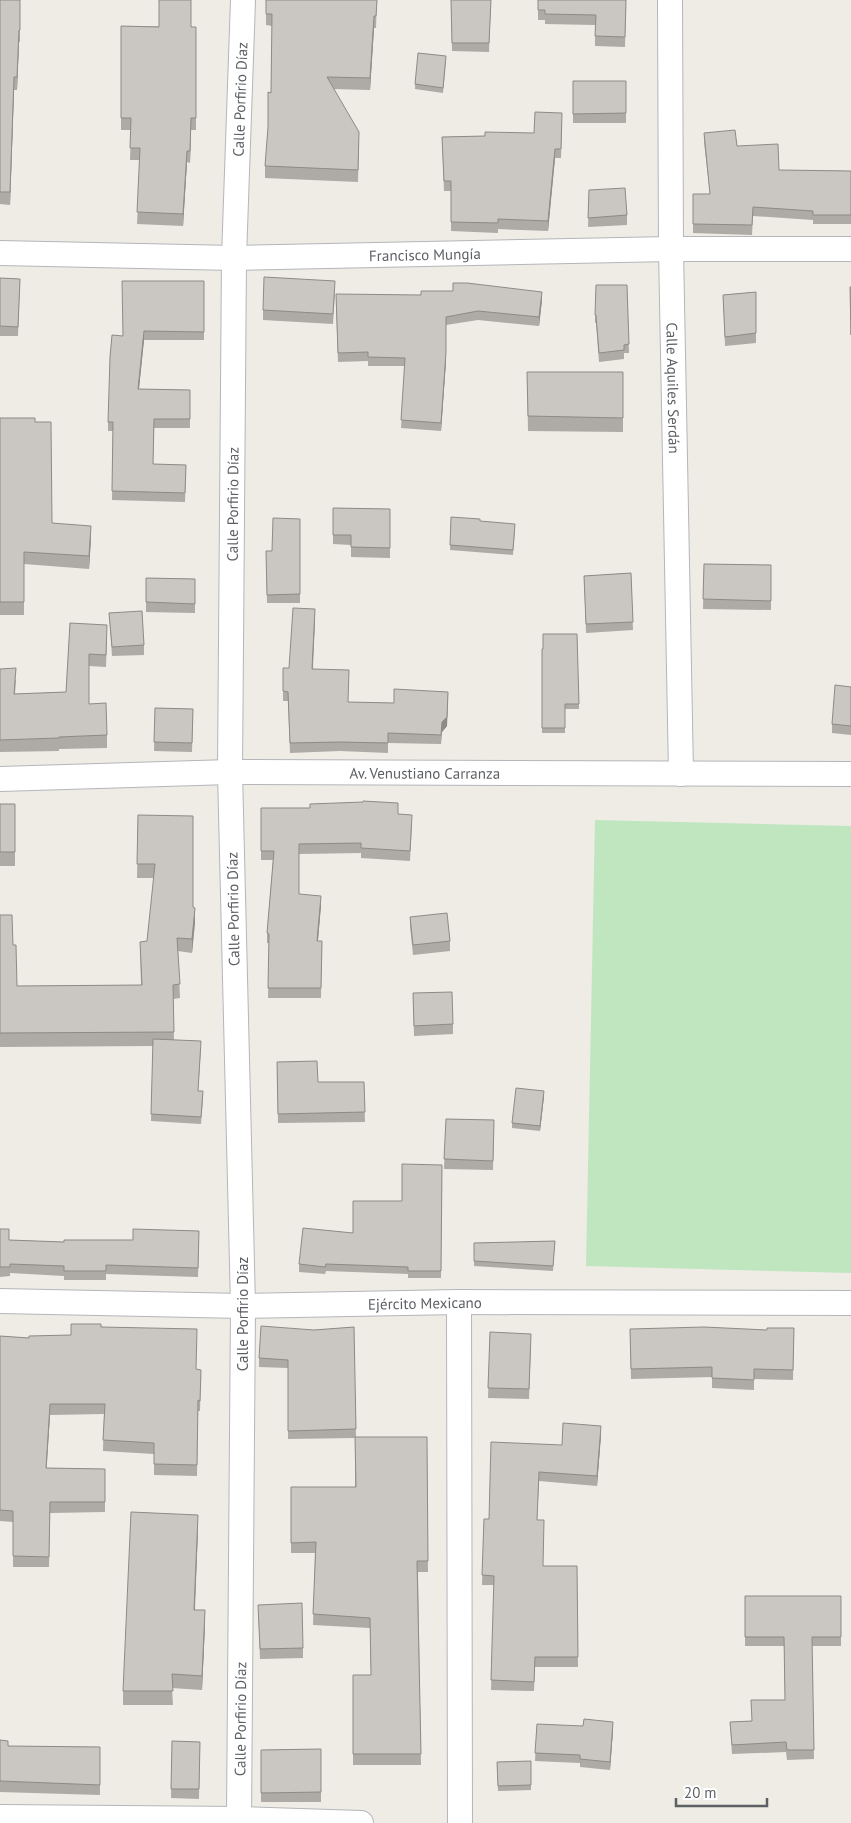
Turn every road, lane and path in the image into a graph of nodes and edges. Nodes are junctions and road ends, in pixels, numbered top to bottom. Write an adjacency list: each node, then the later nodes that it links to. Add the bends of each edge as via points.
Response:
1 (243, 0): 6 (street, Calle Porfirio Díaz)
2 (670, 0): 3 (street, Calle Aquiles Serdán)
3 (671, 249): 4 (street, Francisco Mungía); 6 (street, Francisco Mungía); 8 (street, Calle Aquiles Serdán)
4 (851, 249)
5 (0, 253): 6 (street, Francisco Mungía)
6 (234, 258): 7 (street, Calle Porfirio Díaz)
7 (230, 772): 8 (street, Av. Venustiano Carranza); 10 (street, Av. Venustiano Carranza); 14 (street, Calle Porfirio Díaz)
8 (680, 774): 9 (street, Av. Venustiano Carranza)
9 (851, 774)
10 (0, 779)
11 (0, 1301): 14 (street, Ejército Mexicano)
12 (459, 1302): 13 (street, Ejército Mexicano); 14 (street, Ejército Mexicano); 18 (street)
13 (851, 1303)
14 (243, 1306): 16 (street, Calle Porfirio Díaz)
15 (0, 1817): 16 (street)
16 (239, 1819): 17 (street)
17 (361, 1823)
18 (460, 1823)

